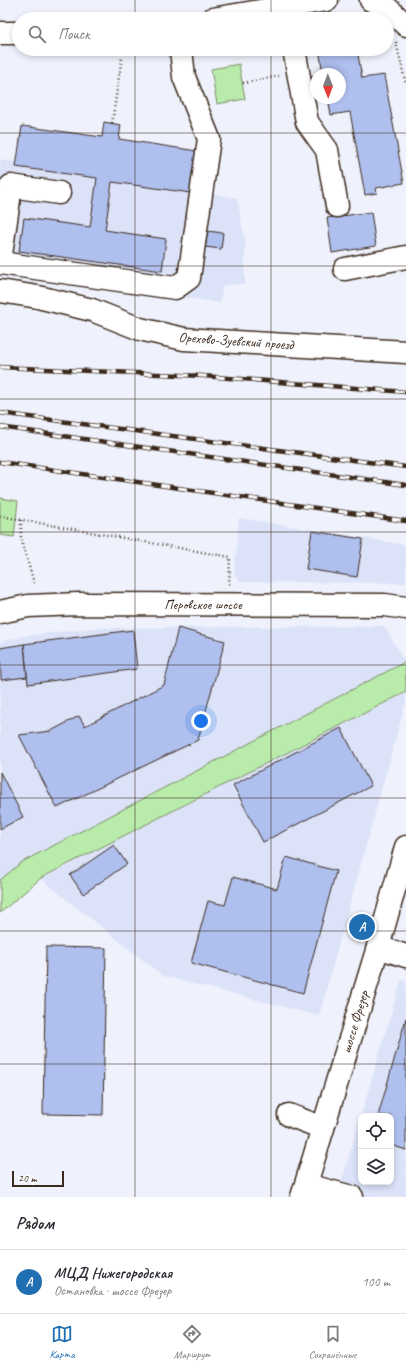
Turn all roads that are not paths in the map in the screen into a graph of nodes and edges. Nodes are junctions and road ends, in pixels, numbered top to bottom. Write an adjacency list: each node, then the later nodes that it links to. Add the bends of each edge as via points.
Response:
1 (327, 0): 3 (street)
2 (371, 0): 4 (street, via 387,8)
3 (290, 12)
4 (389, 12)
5 (394, 20): 6 (street)
6 (400, 31)
7 (0, 33): 8 (street)
8 (12, 33)
9 (182, 56): 14 (street, via 184,77 209,139 188,278 175,288)
10 (295, 56): 12 (street, via 307,122 327,150)
11 (59, 193): 14 (street, via 11,186)
12 (337, 206)
13 (406, 257): 15 (street)
14 (0, 262)
15 (345, 268)
16 (0, 291): 17 (street, Орехово-Зуевский проезд, via 92,310 140,329 184,339)
17 (406, 352)
18 (406, 608): 19 (street, Перовское шоссе, via 384,604 79,604 33,606)
19 (0, 612)
20 (406, 847): 21 (street, шоссе Фрезер)
21 (378, 947): 22 (street); 24 (street, шоссе Фрезер)
22 (406, 956)
23 (289, 1115): 24 (street)
24 (323, 1128): 25 (street, шоссе Фрезер)
25 (304, 1191): 26 (street)
26 (352, 1197)

